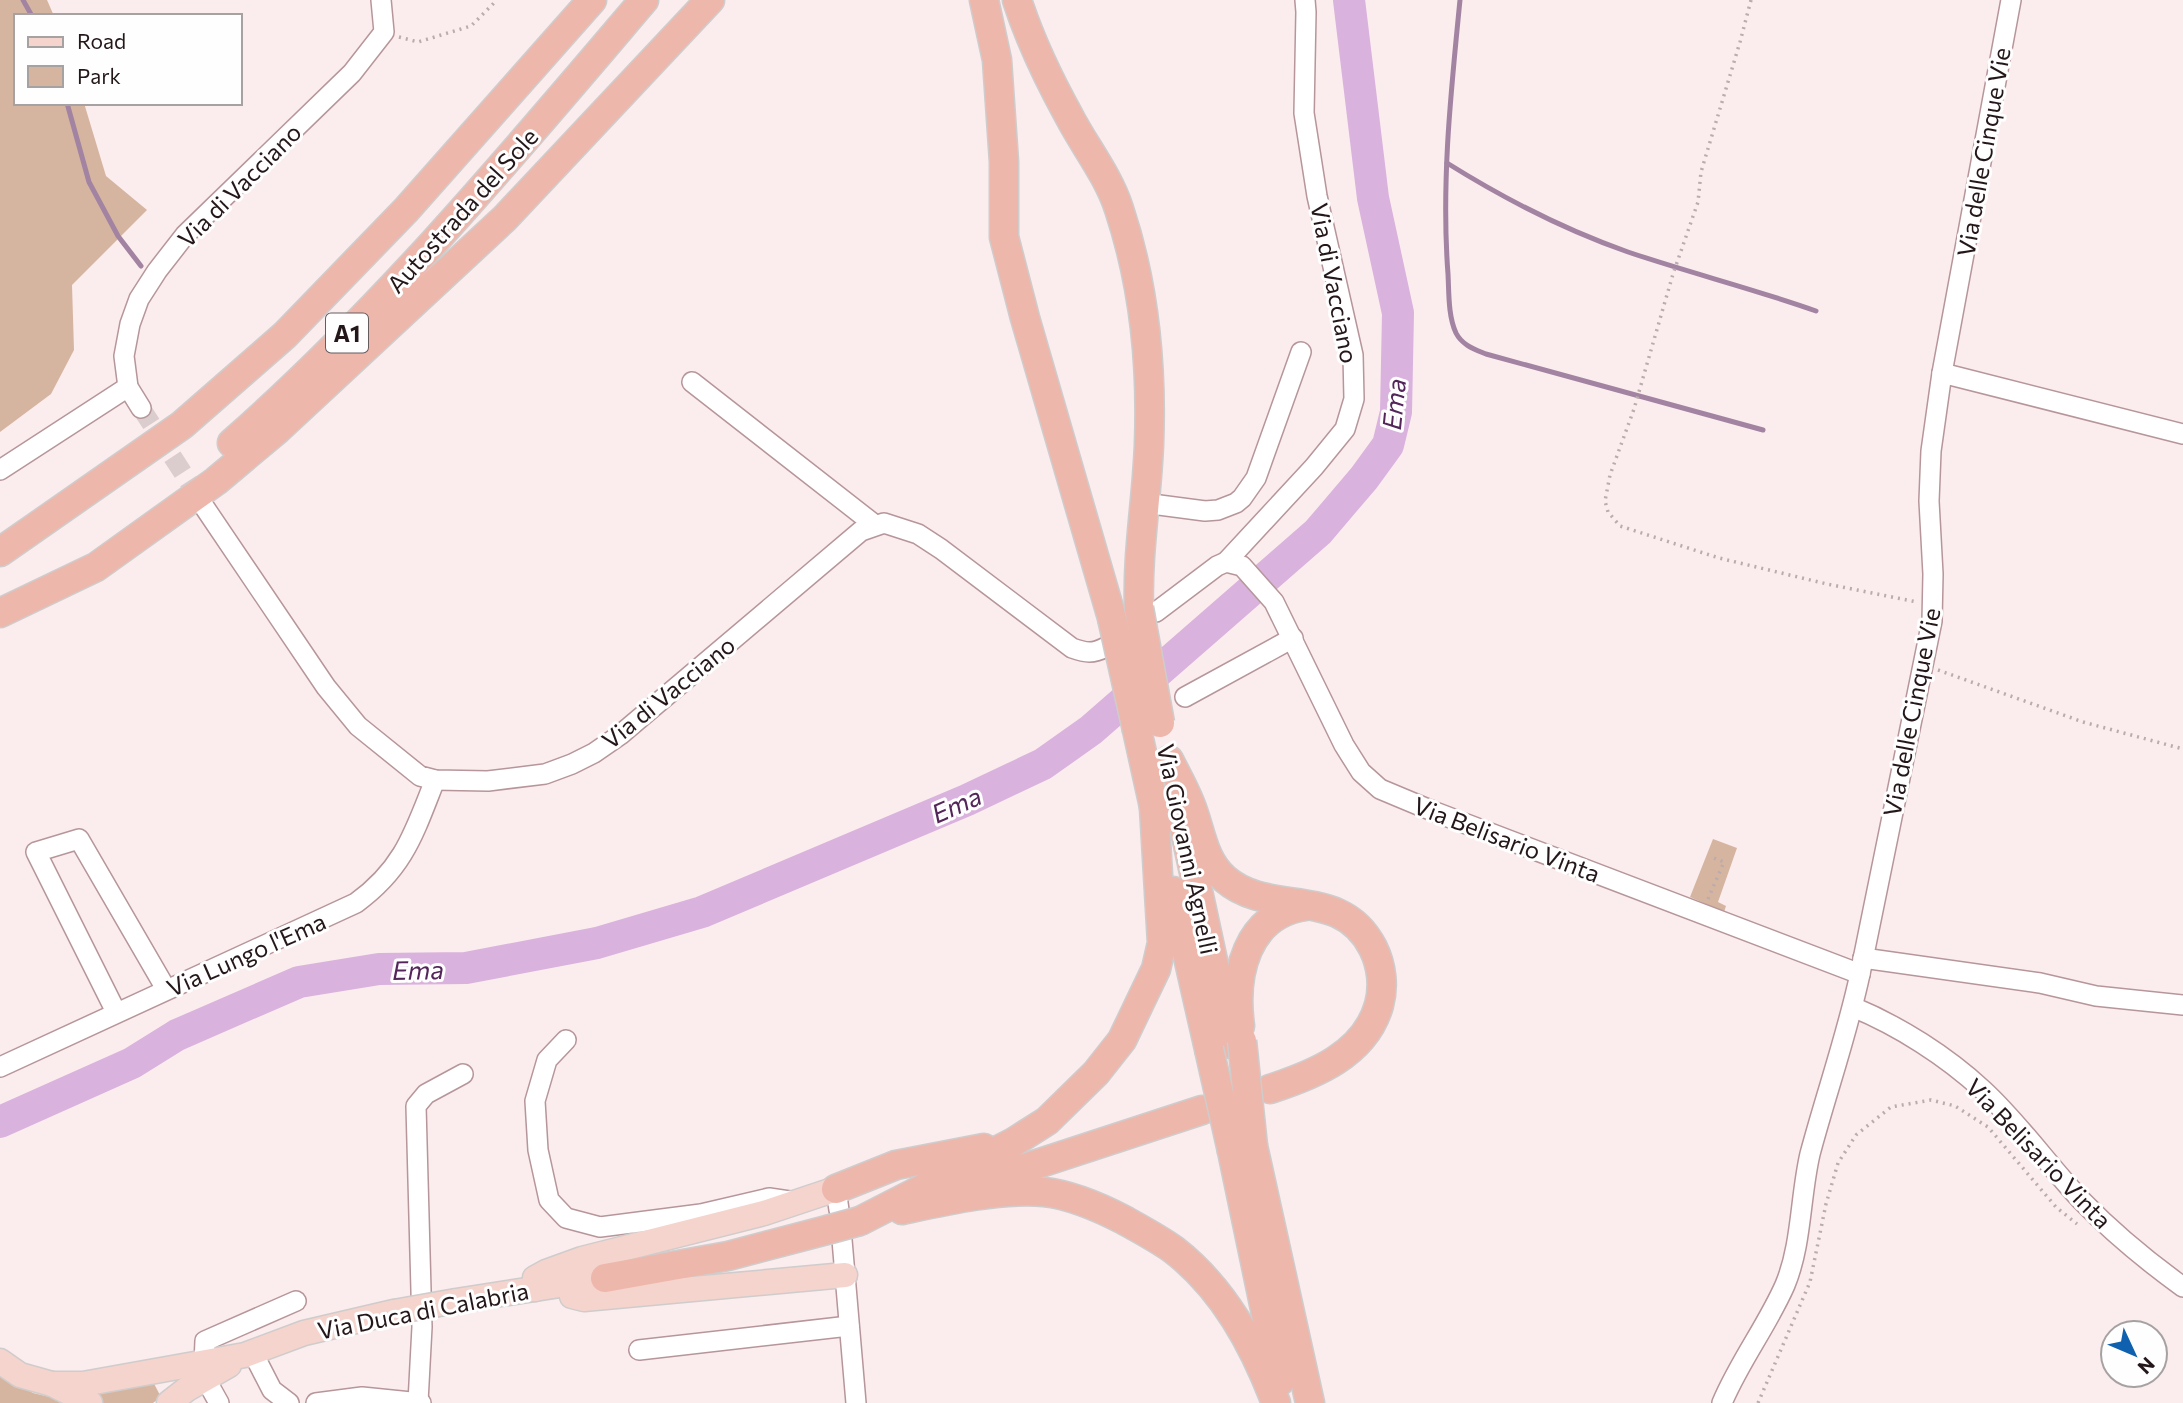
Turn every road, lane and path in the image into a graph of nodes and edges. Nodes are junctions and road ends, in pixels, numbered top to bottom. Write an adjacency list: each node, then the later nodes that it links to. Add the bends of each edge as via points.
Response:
1 (381, 0): 13 (street)
2 (496, 0): 13 (path, via 471,26 418,42)
3 (644, 0): 30 (highway, Autostrada del Sole / A1, via 422,257 284,397 141,514)
4 (710, 0): 30 (highway, via 505,218 278,429 216,481 96,567)
5 (966, 0): 14 (highway)
6 (984, 0): 14 (highway, via 997,60)
7 (1017, 0): 15 (highway, via 1027,32)
8 (1036, 0): 15 (highway)
9 (1305, 0): 27 (street, Via di Vacciano, via 1304,113 1353,355 1354,399 1345,429)
10 (1751, 0): 28 (path, via 1701,172 1698,202 1610,475 1605,501 1608,512 1620,526 1719,558)
11 (2011, 0): 17 (street, Via delle Cinque Vie)
12 (589, 2): 26 (highway, Autostrada del Sole / A1, via 406,209 285,335 182,425)
13 (384, 32): 19 (street, Via di Vacciano, via 352,73 185,235 157,271 130,324 124,356)
14 (999, 101): 35 (highway, Via Giovanni Agnelli, bridge, via 1004,237 1112,618)
15 (1069, 117): 23 (highway, Via Giovanni Agnelli, via 1119,208 1138,287 1150,375)
16 (1301, 352): 23 (street, via 1256,478 1242,498 1230,506 1205,511)
17 (1942, 373): 21 (street); 28 (street, Via delle Cinque Vie, via 1929,501)
18 (692, 382): 25 (street)
19 (128, 387): 20 (street, Via di Vacciano); 22 (street)
20 (141, 408)
21 (2183, 434)
22 (0, 470)
23 (1144, 503): 29 (highway, Via Giovanni Agnelli, via 1138,569)
24 (203, 505): 38 (street, Via di Vacciano, via 326,688 358,726 420,776)
25 (875, 525): 32 (street, via 894,525 918,534 1072,648 1093,653); 38 (street, Via di Vacciano, via 861,531 594,753 545,774 488,781)
26 (0, 551)
27 (1226, 562): 29 (street, Via di Vacciano); 31 (street, Via Belisario Vinta, via 1253,577 1274,602)
28 (1933, 604): 33 (street, Via delle Cinque Vie)
29 (1148, 610): 35 (highway, Via Giovanni Agnelli, bridge)
30 (0, 612)
31 (1293, 638): 34 (street); 42 (street, Via Belisario Vinta, via 1344,745 1361,772 1380,789)
32 (1106, 647)
33 (1923, 665): 36 (path, via 2083,722); 43 (street, Via delle Cinque Vie)
34 (1185, 697)
35 (1148, 726): 37 (highway, Via Giovanni Agnelli); 39 (highway, Via Giovanni Agnelli)
36 (2183, 749)
37 (1169, 760): 41 (highway, via 1191,805 1202,846 1224,878 1251,894); 49 (highway, Via Giovanni Agnelli)
38 (435, 780): 44 (street, Via Lungo l'Ema, via 403,855 368,894 338,913)
39 (1154, 807): 49 (highway, Via Giovanni Agnelli); 54 (highway, via 1162,943 1156,969 1122,1040 1047,1121)
40 (1714, 858): 42 (path, via 1724,862 1707,900 1728,911)
41 (1316, 905): 49 (highway, via 1267,920 1251,943 1240,971 1239,1020); 52 (highway, via 1353,922 1370,942 1381,973 1379,1003 1368,1029 1332,1064)
42 (1723, 922): 43 (street, Via Belisario Vinta)
43 (1862, 966): 45 (street, Via Belisario Vinta, via 2040,983 2096,996); 46 (street, Via delle Cinque Vie)
44 (166, 989): 47 (street, Via Lungo l'Ema); 47 (street, via 79,839 36,852)
45 (2183, 1005)
46 (1853, 1007): 63 (street, Via Belisario Vinta, via 1953,1065 1984,1091 2120,1238); 82 (street, Via delle Cinque Vie, via 1810,1157 1789,1272)
47 (116, 1012): 50 (street, Via Lungo l'Ema)
48 (566, 1040): 56 (street, via 547,1060 535,1101 538,1150 549,1200 566,1218 600,1227 701,1214 769,1198)
49 (1227, 1045): 55 (highway, bridge)
50 (0, 1068)
51 (463, 1074): 77 (street, via 426,1094 416,1106)
52 (1269, 1089)
53 (1202, 1110): 57 (highway)
54 (1014, 1142): 58 (highway); 58 (highway, via 869,1175)
55 (1242, 1148): 80 (highway); 81 (highway)
56 (797, 1202): 58 (main road); 64 (main road, via 582,1259 535,1278)
57 (905, 1209): 58 (highway); 79 (highway, via 1013,1191 1046,1192 1108,1212 1174,1250 1211,1286 1260,1361)
58 (841, 1218): 60 (street); 61 (highway, via 728,1256)
59 (2077, 1224): 83 (path, via 2056,1207 1988,1127 1955,1106 1931,1100 1891,1107 1856,1135 1838,1163 1810,1282)
60 (845, 1275): 62 (main road, via 584,1299 572,1296); 66 (street)
61 (605, 1278): 62 (main road, Via Duca di Calabria)
62 (569, 1283): 64 (main road, Via Duca di Calabria)
63 (2183, 1287)
64 (535, 1289): 68 (main road, Via Duca di Calabria, bridge, via 394,1312 304,1333)
65 (296, 1301): 70 (street, Via Duca di Calabria, via 205,1341)
66 (849, 1326): 67 (street); 78 (street)
67 (639, 1350)
68 (249, 1354): 70 (main road, Via Duca di Calabria); 75 (street, via 272,1390)
69 (0, 1360): 71 (main road, via 20,1374)
70 (205, 1371): 71 (main road, Via Duca di Calabria); 73 (main road, Via Duca di Calabria); 74 (street)
71 (52, 1384): 72 (main road)
72 (90, 1403)
73 (169, 1403)
74 (219, 1403)
75 (289, 1403)
76 (316, 1403): 77 (street, via 362,1396)
77 (420, 1403)
78 (856, 1403)
79 (1276, 1403)
80 (1285, 1403)
81 (1310, 1403)
82 (1722, 1403)
83 (1758, 1403)

